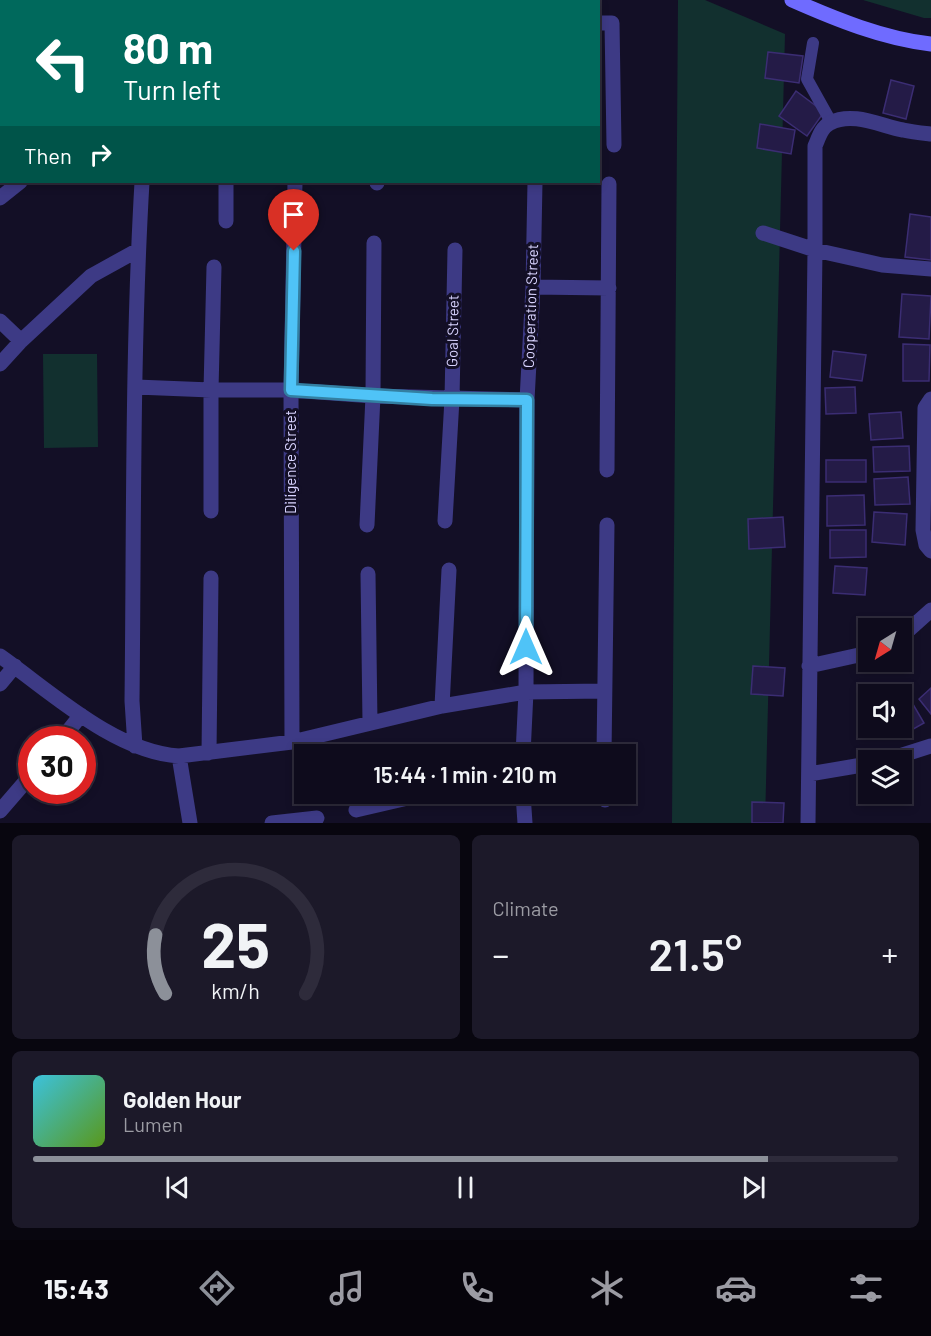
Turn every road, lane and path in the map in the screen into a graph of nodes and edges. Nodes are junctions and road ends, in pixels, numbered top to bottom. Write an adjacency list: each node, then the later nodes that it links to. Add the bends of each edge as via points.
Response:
1 (792, 0): 4 (main road, via 836,19)
2 (600, 23): 7 (street, via 612,23)
3 (813, 44): 5 (lane, via 807,79)
4 (931, 44)
5 (831, 122): 6 (street, via 865,120); 20 (street, via 821,130 815,146)
6 (931, 134)
7 (614, 145)
8 (19, 183): 14 (street)
9 (142, 183): 18 (street)
10 (226, 183): 15 (street)
11 (295, 183): 30 (street, Diligence Street)
12 (535, 183): 23 (street, Cooperation Street)
13 (609, 184): 24 (street)
14 (0, 198)
15 (226, 221)
16 (763, 233): 20 (street)
17 (374, 243): 31 (street)
18 (138, 250): 26 (street, via 91,276); 28 (street)
19 (455, 250): 32 (street, Goal Street)
20 (815, 250): 22 (street, via 882,265); 49 (street)
21 (214, 267): 29 (street)
22 (931, 269)
23 (533, 287): 24 (street); 34 (street, Cooperation Street)
24 (609, 288): 35 (street)
25 (0, 321): 26 (street)
26 (21, 341): 27 (street)
27 (0, 364)
28 (136, 387): 29 (street); 60 (street, via 132,690)
29 (211, 390): 30 (street); 36 (street)
30 (291, 390): 31 (street); 57 (street, Diligence Street)
31 (374, 396): 32 (street); 38 (street)
32 (452, 399): 34 (street); 37 (street, Goal Street)
33 (931, 399): 40 (street, via 925,408 923,530)
34 (527, 400): 52 (street, Cooperation Street)
35 (608, 470)
36 (211, 512)
37 (445, 520)
38 (367, 525)
39 (607, 525): 51 (street)
40 (931, 551)
41 (449, 570): 53 (street)
42 (368, 574): 55 (street)
43 (211, 578): 63 (street)
44 (931, 610): 45 (street)
45 (912, 627)
46 (858, 655): 49 (street)
47 (0, 656): 48 (street)
48 (15, 666): 50 (street); 54 (street)
49 (809, 666): 66 (street)
50 (0, 684)
51 (604, 691): 52 (street); 59 (street)
52 (526, 692): 53 (street); 58 (street, Cooperation Street)
53 (442, 706): 55 (street)
54 (81, 715): 56 (street); 60 (street)
55 (370, 723): 57 (street)
56 (72, 726)
57 (292, 742): 63 (street)
58 (523, 744)
59 (604, 744)
60 (135, 746): 64 (street, via 161,755)
61 (931, 746): 62 (street)
62 (912, 752)
63 (209, 753): 64 (street)
64 (179, 756): 73 (street)
65 (858, 766): 66 (street)
66 (809, 774): 76 (street)
67 (18, 791): 71 (street)
68 (382, 804): 70 (street)
69 (524, 804): 75 (street)
70 (356, 810)
71 (0, 812)
72 (317, 818): 74 (street)
73 (190, 823)
74 (272, 823)
75 (525, 823)
76 (808, 823)

